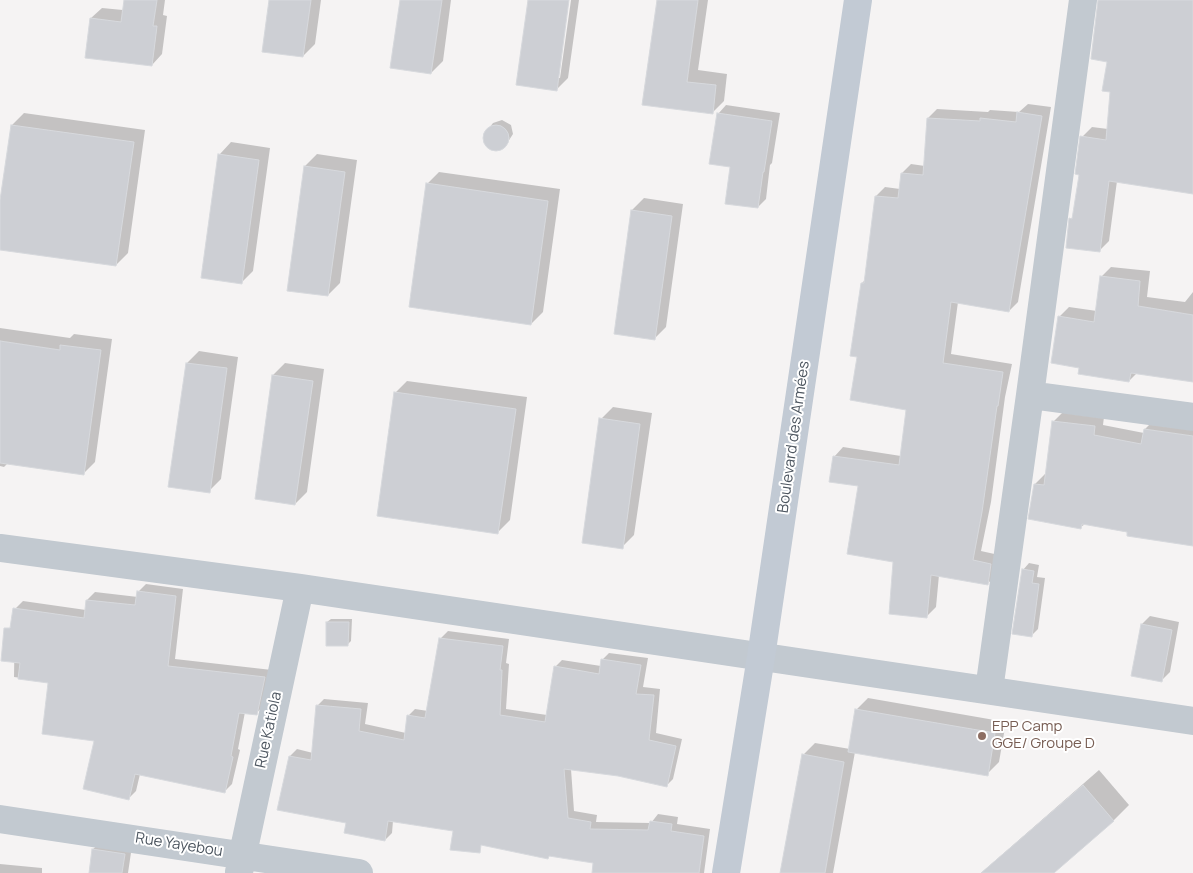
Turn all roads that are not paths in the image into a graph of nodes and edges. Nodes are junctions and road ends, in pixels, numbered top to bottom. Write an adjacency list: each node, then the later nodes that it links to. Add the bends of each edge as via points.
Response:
1 (858, 0): 7 (street, Boulevard des Armées)
2 (1082, 0): 3 (street)
3 (1030, 395): 4 (street); 8 (street)
4 (1193, 417)
5 (0, 548): 6 (street)
6 (300, 588): 7 (street); 11 (street, Rue Katiola)
7 (761, 657): 8 (street); 13 (street, Boulevard des Armées)
8 (988, 690): 9 (street)
9 (1193, 721)
10 (0, 819): 11 (street, Rue Yayebou)
11 (241, 864): 12 (street, Rue Yayebou)
12 (359, 873)
13 (726, 873)

